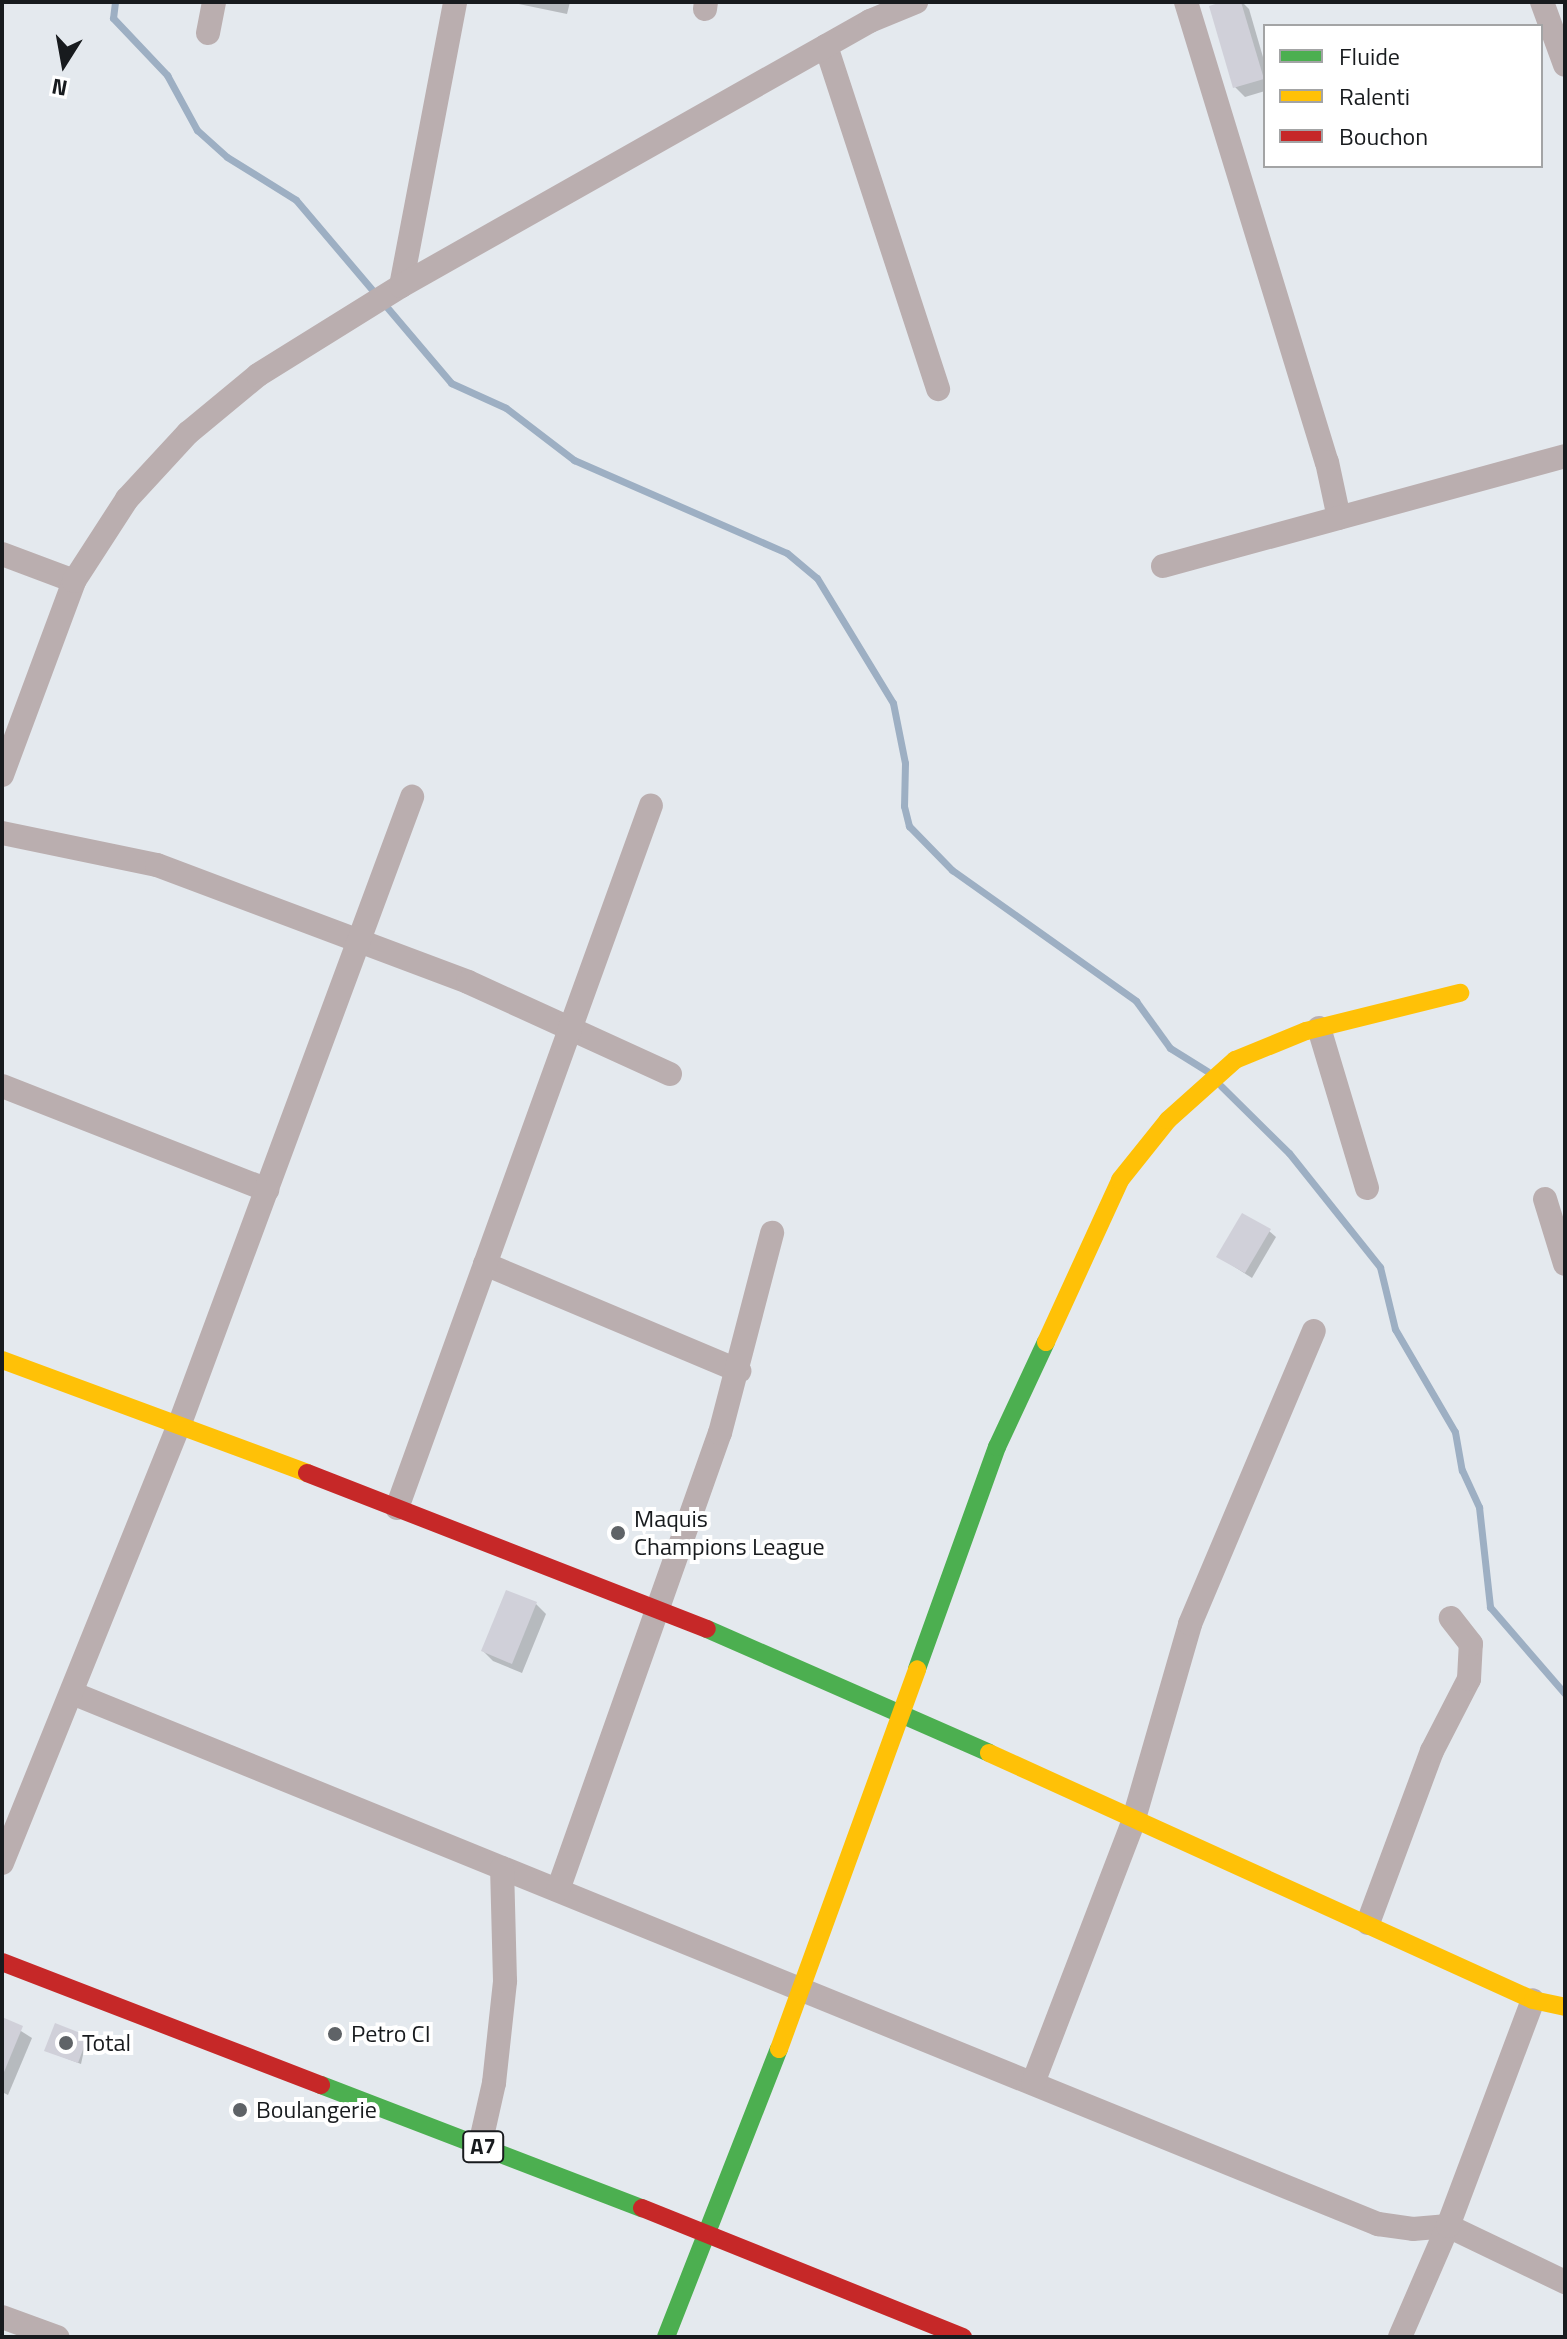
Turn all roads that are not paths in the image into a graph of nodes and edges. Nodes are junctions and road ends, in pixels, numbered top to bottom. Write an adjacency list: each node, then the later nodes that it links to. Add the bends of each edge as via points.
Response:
1 (214, 2): 6 (street)
2 (455, 2): 9 (street)
3 (916, 2): 7 (street)
4 (1186, 2): 12 (street, via 1327,462)
5 (1542, 2): 8 (street)
6 (208, 33)
7 (826, 46): 9 (street); 10 (street)
8 (1565, 65)
9 (399, 288): 15 (street, via 258,375 188,433 127,499)
10 (938, 389)
11 (1565, 456): 12 (street)
12 (1339, 518): 14 (street)
13 (2, 554): 15 (street)
14 (1163, 566)
15 (74, 581): 16 (street)
16 (2, 775)
17 (412, 797): 20 (street)
18 (651, 805): 23 (street)
19 (2, 833): 20 (street, via 157,865)
20 (358, 943): 23 (street, via 468,982); 27 (street)
21 (1460, 993): 22 (main road)
22 (1319, 1028): 26 (street); 40 (main road, via 1235,1060 1199,1089 1120,1180 1066,1290 964,1532)
23 (569, 1032): 24 (street); 30 (street)
24 (670, 1074)
25 (2, 1086): 27 (street)
26 (1367, 1188)
27 (267, 1190): 35 (street)
28 (1545, 1199): 31 (street)
29 (772, 1233): 34 (street)
30 (485, 1264): 34 (street); 36 (street)
31 (1565, 1264)
32 (1314, 1331): 41 (street, via 1190,1624)
33 (2, 1360): 35 (main road)
34 (739, 1371): 37 (street)
35 (180, 1423): 36 (main road); 39 (street)
36 (397, 1508): 37 (main road)
37 (658, 1612): 40 (main road, via 766,1652); 44 (street)
38 (1451, 1618): 45 (street, via 1471,1644 1469,1679 1432,1751)
39 (72, 1693): 42 (street); 43 (street)
40 (904, 1714): 41 (main road); 47 (main road)
41 (1133, 1822): 45 (main road); 50 (street)
42 (2, 1863)
43 (502, 1868): 44 (street); 51 (street, via 505,1981 494,2083)
44 (558, 1890): 47 (street)
45 (1368, 1923): 48 (main road)
46 (2, 1962): 51 (main road, A7)
47 (803, 1988): 50 (street); 53 (main road)
48 (1533, 2000): 49 (main road); 52 (street)
49 (1565, 2007)
50 (1033, 2083): 52 (street, via 1378,2224)
51 (480, 2145): 53 (main road, A7)
52 (1448, 2226): 54 (street); 59 (street)
53 (707, 2233): 57 (main road); 58 (main road, A7)
54 (1565, 2282)
55 (2, 2317): 56 (street)
56 (57, 2337)
57 (666, 2337)
58 (963, 2337)
59 (1400, 2337)

